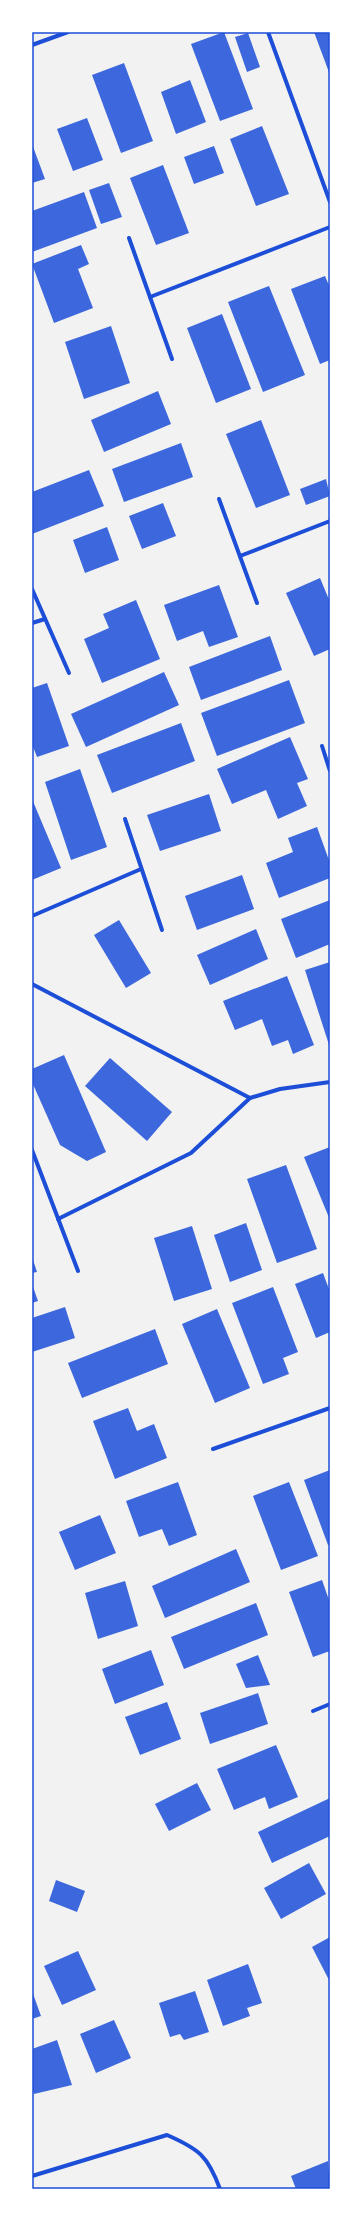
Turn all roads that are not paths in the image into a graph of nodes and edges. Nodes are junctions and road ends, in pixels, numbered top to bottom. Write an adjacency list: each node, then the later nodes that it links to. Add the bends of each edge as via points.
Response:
1 (68, 32): 3 (street)
2 (268, 32): 4 (street)
3 (32, 46)
4 (330, 202)
5 (330, 227): 7 (street)
6 (129, 238): 7 (street)
7 (150, 297): 8 (street)
8 (172, 359)
9 (219, 499): 11 (street)
10 (330, 521): 11 (street)
11 (240, 556): 13 (street)
12 (32, 589): 14 (street)
13 (257, 603)
14 (45, 619): 15 (street); 16 (street)
15 (32, 624)
16 (69, 672)
17 (322, 746): 18 (street)
18 (330, 771)
19 (125, 820): 20 (street)
20 (141, 869): 21 (street); 22 (street)
21 (32, 916)
22 (162, 930)
23 (32, 984): 25 (street)
24 (330, 1082): 25 (street, via 280,1089)
25 (250, 1098): 27 (street, via 191,1153)
26 (32, 1150): 27 (street)
27 (58, 1218): 28 (street)
28 (78, 1271)
29 (330, 1408): 30 (street)
30 (213, 1449)
31 (330, 1704): 32 (street)
32 (313, 1711)
33 (32, 2176): 34 (street, via 167,2135 192,2147 208,2162)
34 (220, 2189)

